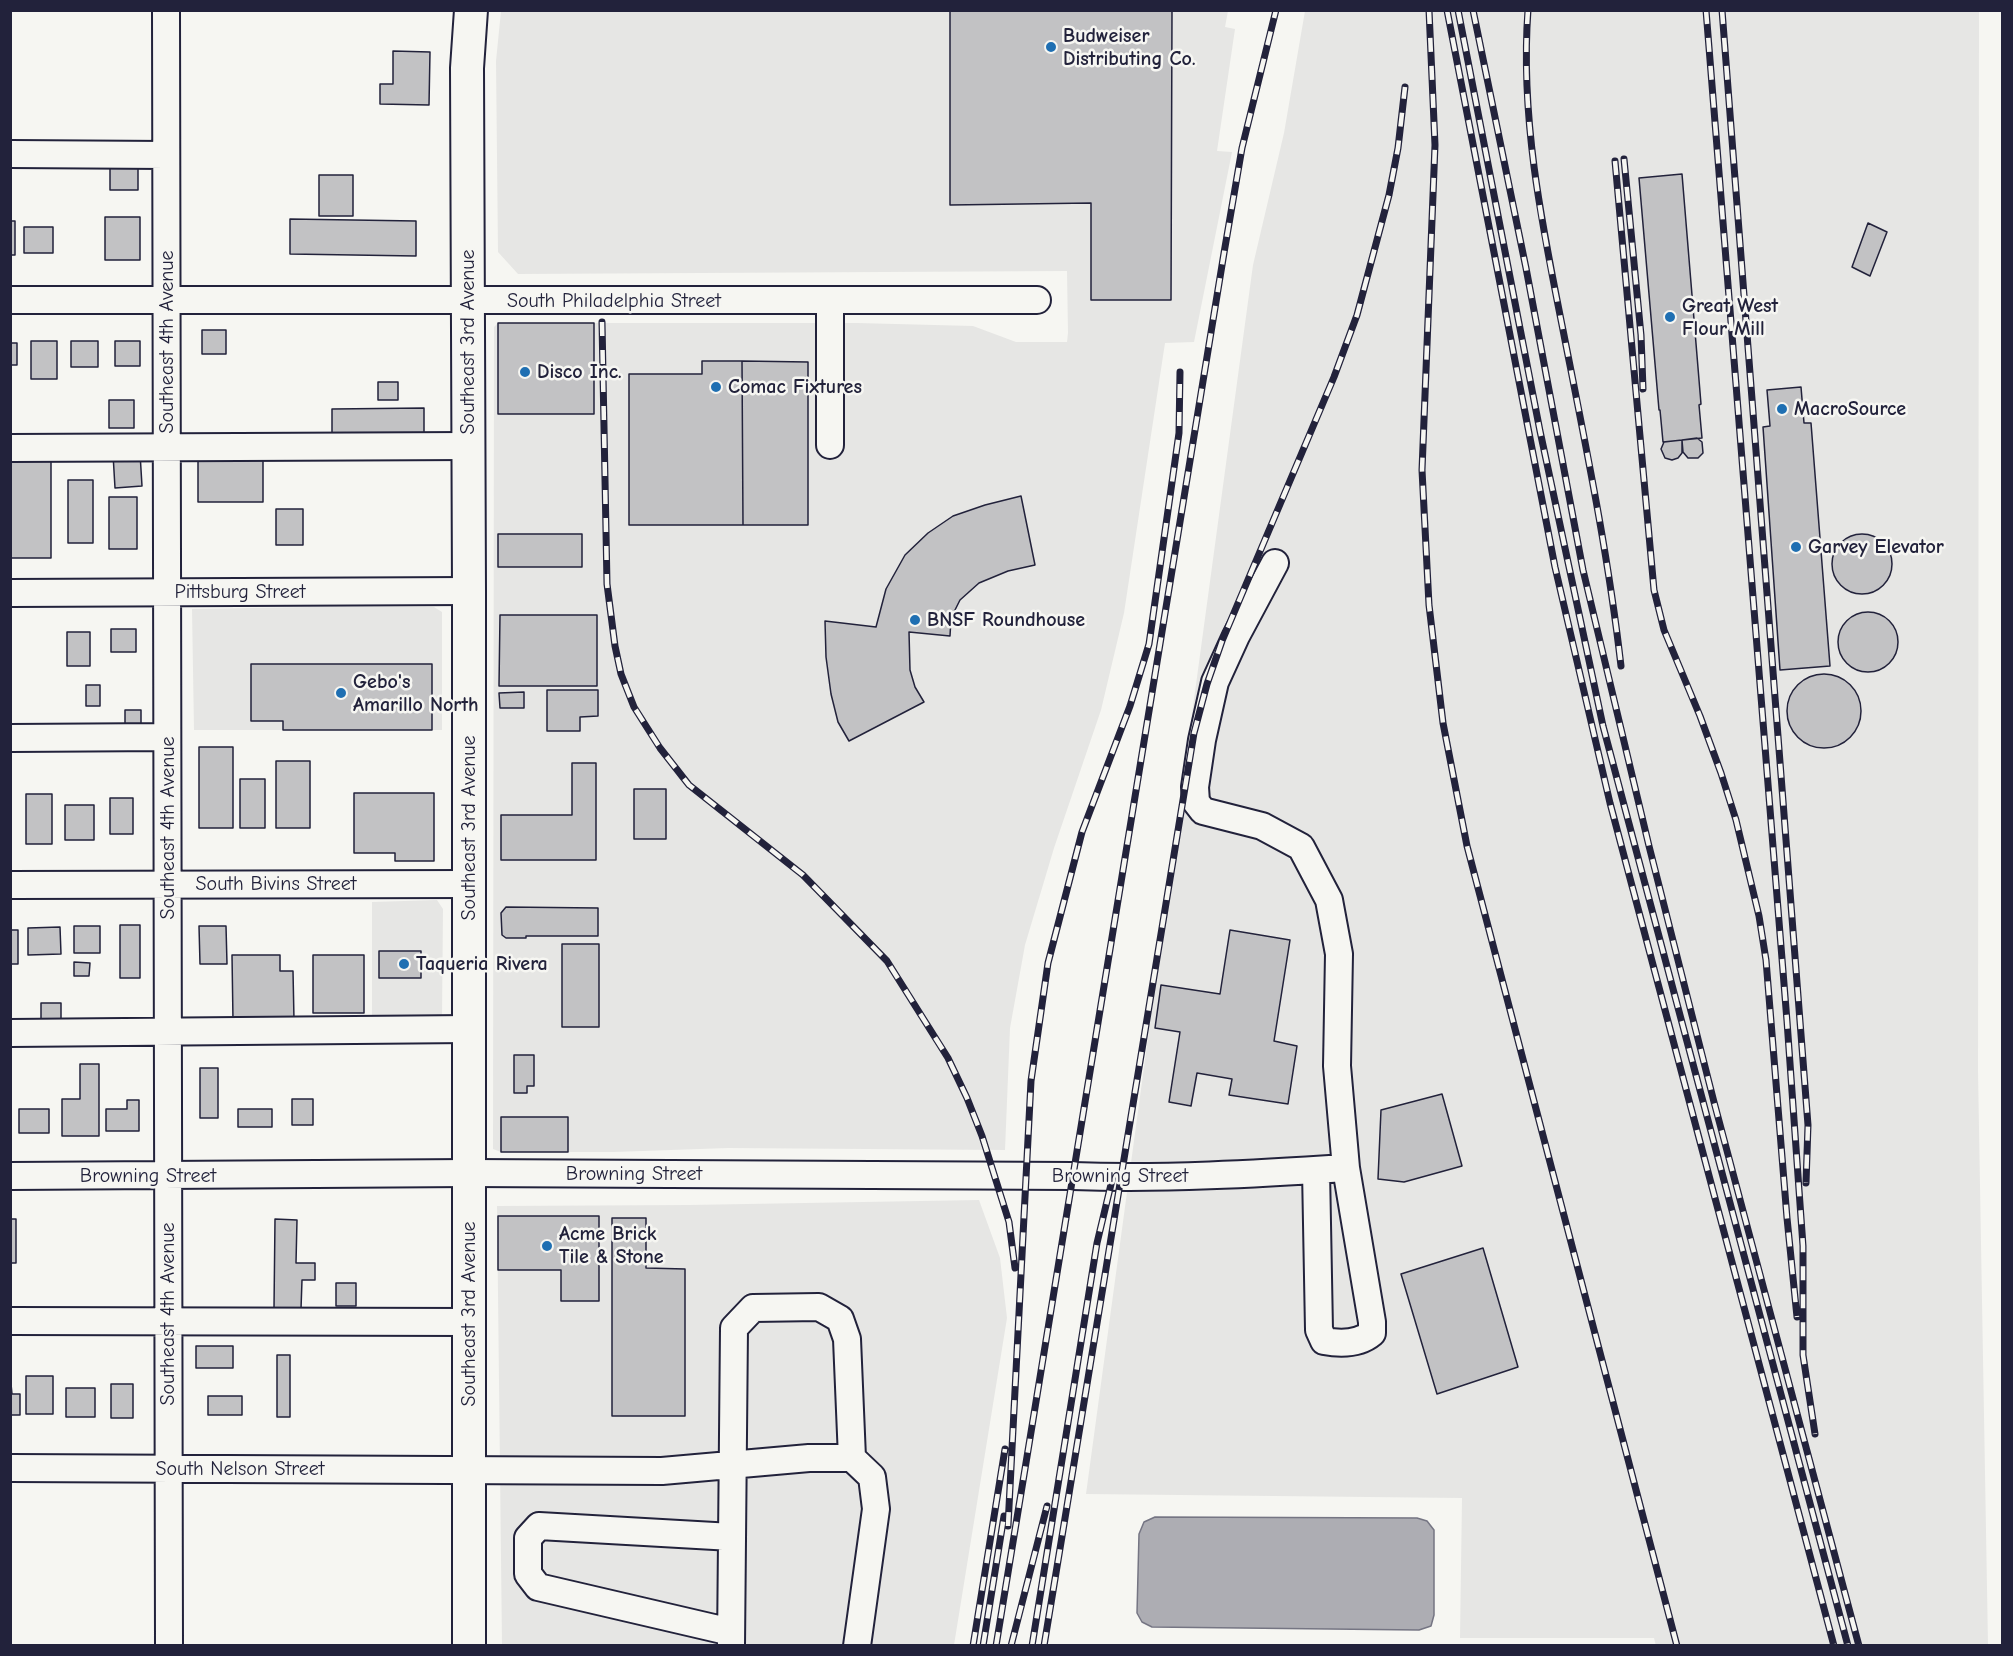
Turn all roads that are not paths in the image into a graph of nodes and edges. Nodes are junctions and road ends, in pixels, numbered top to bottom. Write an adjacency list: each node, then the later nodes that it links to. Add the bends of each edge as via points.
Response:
1 (166, 10): 4 (street, Southeast 4th Avenue)
2 (471, 10): 8 (main road, Southeast 3rd Avenue, via 467,68)
3 (10, 154): 4 (street)
4 (166, 155): 7 (street, Southeast 4th Avenue)
5 (10, 300): 7 (street, South Philadelphia Street)
6 (1037, 300): 9 (street, South Philadelphia Street)
7 (166, 301): 8 (street, South Philadelphia Street); 11 (street, Southeast 4th Avenue)
8 (468, 301): 9 (street, South Philadelphia Street); 12 (main road, Southeast 3rd Avenue)
9 (830, 302): 10 (street)
10 (830, 445)
11 (167, 446): 12 (street); 13 (street); 17 (street, Southeast 4th Avenue)
12 (469, 446): 15 (main road, Southeast 3rd Avenue)
13 (10, 448)
14 (1275, 563): 26 (street, via 1215,682 1202,740 1196,802 1203,811 1262,826 1301,848 1329,900 1339,954 1336,1066)
15 (469, 591): 17 (street, Pittsburg Street); 22 (main road, Southeast 3rd Avenue)
16 (10, 593): 17 (street, Pittsburg Street)
17 (167, 593): 18 (street, Southeast 4th Avenue)
18 (167, 736): 19 (street); 21 (street, Southeast 4th Avenue)
19 (10, 738)
20 (10, 885): 21 (street, South Bivins Street)
21 (168, 885): 22 (street, South Bivins Street); 25 (street, Southeast 4th Avenue)
22 (469, 885): 23 (main road, Southeast 3rd Avenue)
23 (469, 1029): 25 (street); 28 (main road, Southeast 3rd Avenue)
24 (10, 1032): 25 (street)
25 (168, 1032): 30 (street, Southeast 4th Avenue)
26 (1346, 1168): 27 (street, Browning Street); 27 (street, via 1372,1333 1363,1340 1336,1343 1324,1341 1319,1330)
27 (1316, 1170): 28 (street, Browning Street, via 1120,1178)
28 (469, 1173): 30 (street, Browning Street); 33 (main road, Southeast 3rd Avenue)
29 (10, 1176): 30 (street, Browning Street)
30 (168, 1176): 31 (street, Southeast 4th Avenue)
31 (168, 1320): 32 (street); 33 (street); 37 (street, Southeast 4th Avenue)
32 (10, 1322)
33 (469, 1322): 38 (main road, Southeast 3rd Avenue)
34 (852, 1458): 35 (street, South Nelson Street); 35 (street, via 847,1339 840,1319 819,1307 753,1308 734,1328); 43 (street, via 872,1477 876,1509)
35 (733, 1464): 38 (street, South Nelson Street, via 662,1471); 39 (street)
36 (10, 1468): 37 (street, South Nelson Street)
37 (169, 1469): 38 (street, South Nelson Street); 41 (street, Southeast 4th Avenue)
38 (469, 1470): 42 (main road, Southeast 3rd Avenue)
39 (732, 1537): 40 (street); 40 (street, via 539,1526 528,1538 528,1575 538,1587)
40 (731, 1639)
41 (169, 1646)
42 (469, 1646)
43 (857, 1646)

